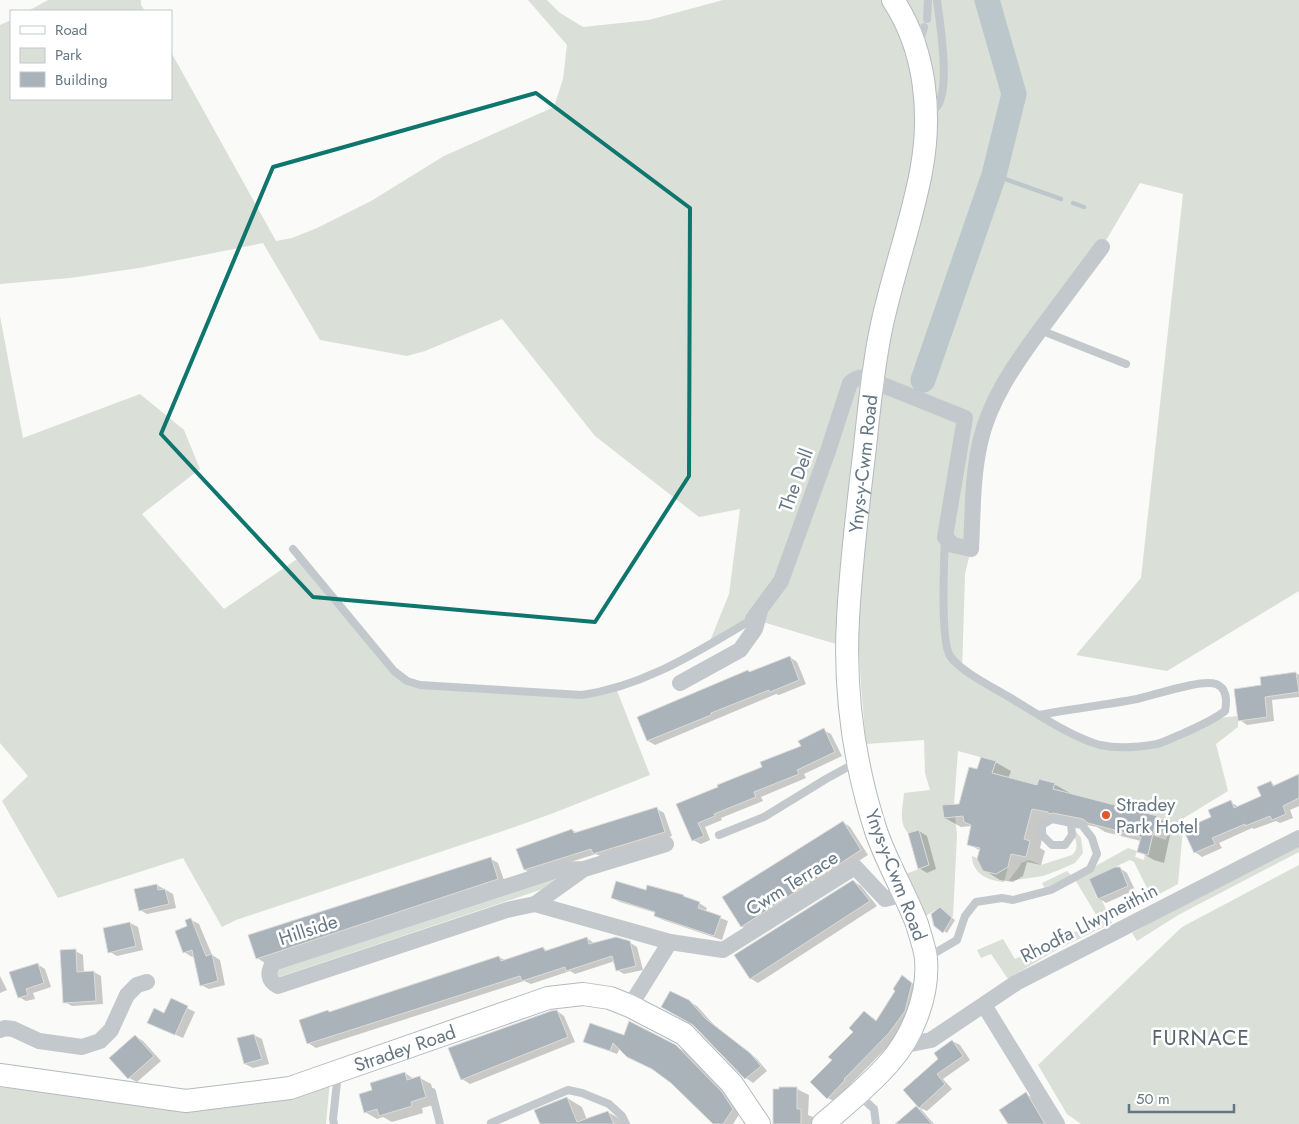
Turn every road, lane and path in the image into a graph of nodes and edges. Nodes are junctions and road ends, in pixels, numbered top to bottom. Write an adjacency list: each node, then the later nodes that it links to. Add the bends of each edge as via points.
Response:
1 (892, 0): 4 (main road, Ynys-y-Cwm Road, via 904,17)
2 (928, 0): 4 (lane)
3 (937, 0): 5 (lane, via 943,86 939,104)
4 (918, 52): 5 (main road, Ynys-y-Cwm Road)
5 (926, 119): 9 (main road, Ynys-y-Cwm Road, via 921,171 881,329)
6 (1102, 247): 7 (street)
7 (1040, 330): 8 (lane); 10 (street, via 1007,378 984,429 975,472 971,549 953,545)
8 (1126, 364)
9 (872, 381): 10 (street, via 966,418); 12 (street, The Dell, via 865,376 850,383 781,581); 15 (main road, Ynys-y-Cwm Road, via 856,515 846,670)
10 (945, 537): 14 (lane, via 945,622 949,655 969,673)
11 (293, 549): 12 (lane, via 394,671 407,682 420,684 582,696 605,692 676,665)
12 (756, 614): 13 (street, The Dell, via 754,629 740,650)
13 (680, 683)
14 (1039, 715): 14 (lane, via 1080,737 1100,745 1119,747 1159,744 1218,716 1225,711 1227,701 1217,684 1201,684 1137,699)
15 (858, 761): 17 (lane, via 764,817); 21 (main road, Ynys-y-Cwm Road, via 877,834)
16 (1071, 823): 25 (lane, via 1082,825 1092,838 1097,854 1090,869 1051,890 1013,900 1002,898 976,902 965,916 957,940)
17 (719, 835)
18 (1299, 838): 27 (street, Rhodfa Llwyneithin, via 1016,983)
19 (666, 844): 20 (street, Hillside)
20 (584, 869): 22 (street, Hillside); 22 (street, Hillside, via 557,870 273,963 269,977 278,986 507,910)
21 (904, 894): 24 (street, Cwm Terrace, via 885,899 855,867); 25 (main road, Ynys-y-Cwm Road, via 918,927)
22 (535, 904): 23 (street, Hillside)
23 (670, 942): 24 (street, Hillside); 28 (street)
24 (723, 950)
25 (926, 958): 30 (main road, Ynys-y-Cwm Road, via 919,1010)
26 (147, 982): 29 (street, via 137,985 127,995 111,1030 100,1041 82,1047 39,1041 13,1029)
27 (984, 1005): 30 (street, Rhodfa Llwyneithin, via 931,1040); 42 (street)
28 (630, 1006): 31 (main road, Stradey Road, via 610,998 583,994 548,998); 39 (main road, Stradey Road, via 684,1034 732,1084)
29 (0, 1030)
30 (901, 1046): 34 (main road, Ynys-y-Cwm Road)
31 (339, 1071): 32 (main road, Stradey Road, via 290,1088 186,1101); 36 (lane)
32 (0, 1075)
33 (432, 1092): 37 (lane)
34 (858, 1094): 40 (main road, Ynys-y-Cwm Road); 41 (lane, via 874,1109)
35 (491, 1123): 38 (lane, via 568,1090 609,1104)
36 (334, 1124)
37 (440, 1124)
38 (626, 1124)
39 (759, 1124)
40 (823, 1124)
41 (876, 1124)
42 (1057, 1124)

